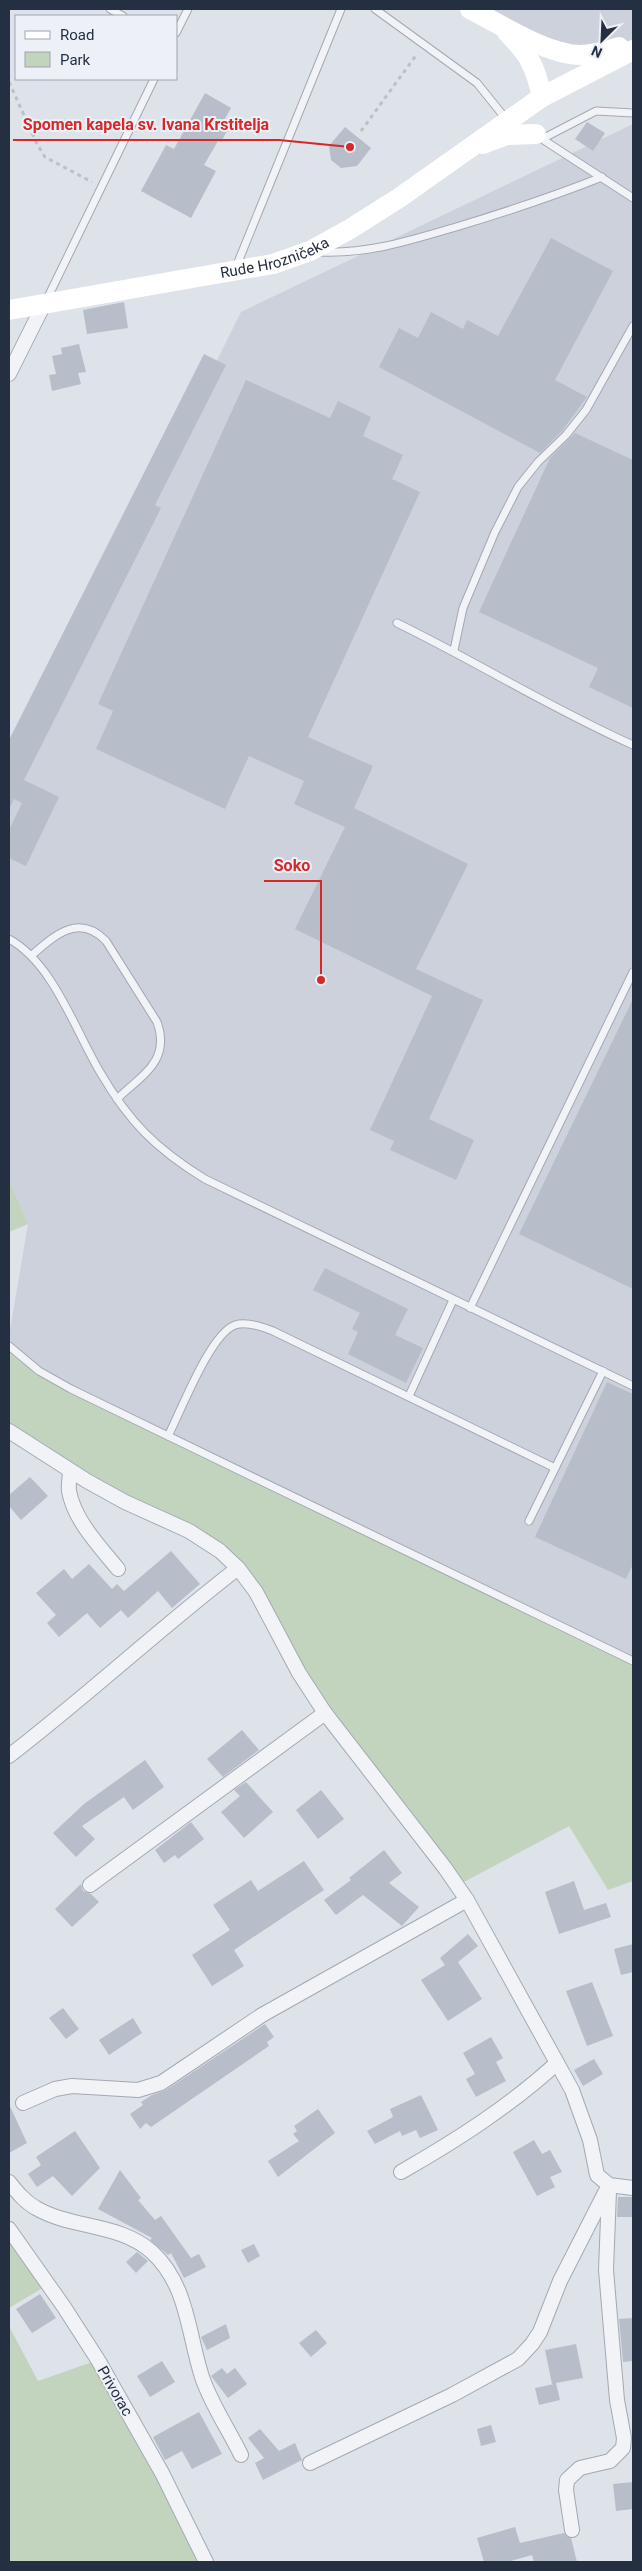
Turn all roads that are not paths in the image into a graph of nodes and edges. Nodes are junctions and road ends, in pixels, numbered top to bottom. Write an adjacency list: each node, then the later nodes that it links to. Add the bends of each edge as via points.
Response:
1 (110, 9): 6 (lane)
2 (188, 9): 8 (lane)
3 (341, 9): 22 (lane)
4 (375, 9): 16 (lane, via 477,83)
5 (470, 9): 7 (street)
6 (121, 15)
7 (499, 23): 10 (street); 14 (street, via 524,50 536,70)
8 (178, 29)
9 (633, 43): 10 (street, via 596,54 580,55)
10 (546, 47): 13 (street, via 561,70)
11 (633, 50): 13 (street, Rude Hrozničeka)
12 (154, 80): 23 (lane)
13 (563, 85): 14 (street, Rude Hrozničeka)
14 (532, 106): 16 (street, Rude Hrozničeka)
15 (633, 114): 17 (lane, via 596,111)
16 (506, 120): 18 (street, Rude Hrozničeka)
17 (537, 134): 18 (street, via 495,138); 19 (lane)
18 (460, 153): 21 (street, Rude Hrozničeka, via 399,198)
19 (602, 177): 20 (lane); 21 (lane, via 536,203 406,242 351,253)
20 (633, 198)
21 (310, 251): 22 (street, Rude Hrozničeka, via 273,264)
22 (234, 269): 23 (street, Rude Hrozničeka)
23 (44, 304): 24 (street, Rude Hrozničeka); 26 (street)
24 (9, 310)
25 (633, 326): 28 (lane, via 586,410 518,487 463,608)
26 (9, 374)
27 (397, 623): 28 (lane)
28 (454, 650): 29 (lane, via 517,688)
29 (633, 745)
30 (9, 939): 31 (lane)
31 (32, 956): 33 (lane); 33 (lane, via 54,935 75,928 98,932 157,1022 162,1036 158,1057)
32 (633, 972): 35 (lane)
33 (117, 1099): 34 (lane, via 146,1136 172,1159 205,1179)
34 (453, 1300): 35 (lane); 39 (lane)
35 (470, 1308): 37 (lane)
36 (9, 1346): 41 (lane, via 71,1390)
37 (603, 1371): 38 (lane); 42 (lane)
38 (633, 1386)
39 (409, 1396): 41 (lane, via 273,1331 237,1324 223,1331 213,1345); 42 (lane)
40 (9, 1431): 43 (street)
41 (168, 1436): 47 (lane)
42 (555, 1468): 44 (lane)
43 (70, 1471): 45 (street, via 125,1502 189,1531 220,1551); 46 (street, via 68,1490 78,1513 92,1538)
44 (530, 1521)
45 (238, 1568): 48 (street, via 256,1592 299,1673); 49 (street, via 169,1621)
46 (118, 1569)
47 (633, 1661)
48 (325, 1713): 50 (street); 51 (street)
49 (9, 1756)
50 (90, 1884)
51 (467, 1900): 52 (street); 53 (street, via 262,2015 161,2083 138,2090 72,2086 54,2089)
52 (558, 2062): 54 (street, via 505,2106); 56 (street, via 582,2113 597,2175)
53 (23, 2103)
54 (401, 2172)
55 (9, 2182): 59 (street, via 35,2208 99,2227 152,2252 184,2300 203,2378)
56 (609, 2186): 57 (street); 60 (street, via 560,2281 540,2332 518,2359 452,2395); 61 (street, via 606,2270 623,2448 610,2461 580,2468 567,2480)
57 (633, 2188)
58 (9, 2229): 62 (street, Privorac, via 98,2360 162,2473)
59 (241, 2455)
60 (310, 2463)
61 (572, 2530)
62 (206, 2562)

